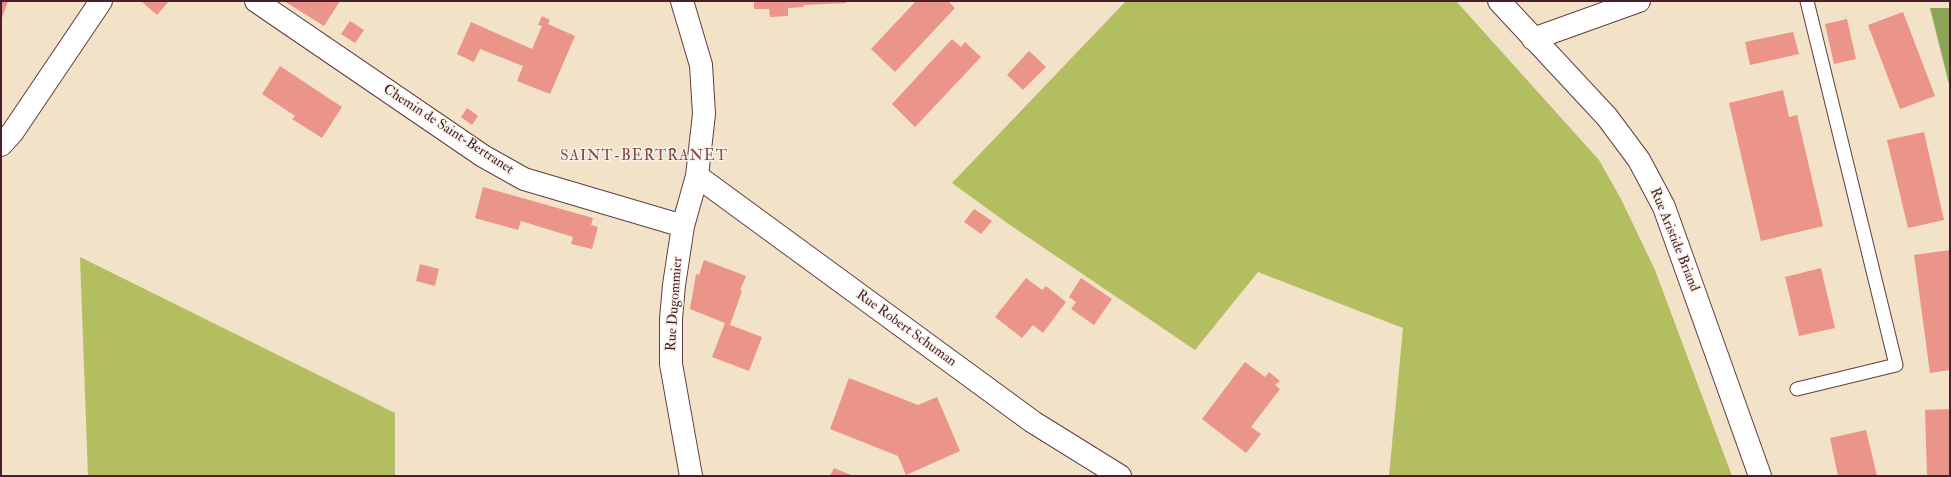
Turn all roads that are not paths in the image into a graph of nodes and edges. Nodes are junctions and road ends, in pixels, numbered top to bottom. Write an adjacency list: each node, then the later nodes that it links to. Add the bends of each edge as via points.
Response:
1 (101, 1): 8 (street, via 12,133)
2 (256, 1): 10 (street, Chemin de Saint-Bertranet, via 483,156 524,179)
3 (682, 1): 9 (street, Rue Dugommier, via 701,66 704,114)
4 (1499, 1): 7 (street, Rue Aristide Briand)
5 (1639, 1): 7 (street)
6 (1807, 1): 11 (lane, via 1896,365)
7 (1533, 39): 14 (street, Rue Aristide Briand, via 1607,117 1639,160 1664,207)
8 (1, 145)
9 (697, 176): 10 (street, Rue Dugommier); 13 (street, Rue Robert Schuman, via 1033,422)
10 (683, 226): 12 (street, Rue Dugommier, via 674,285 671,364)
11 (1797, 389)
12 (691, 476)
13 (1120, 476)
14 (1760, 476)

